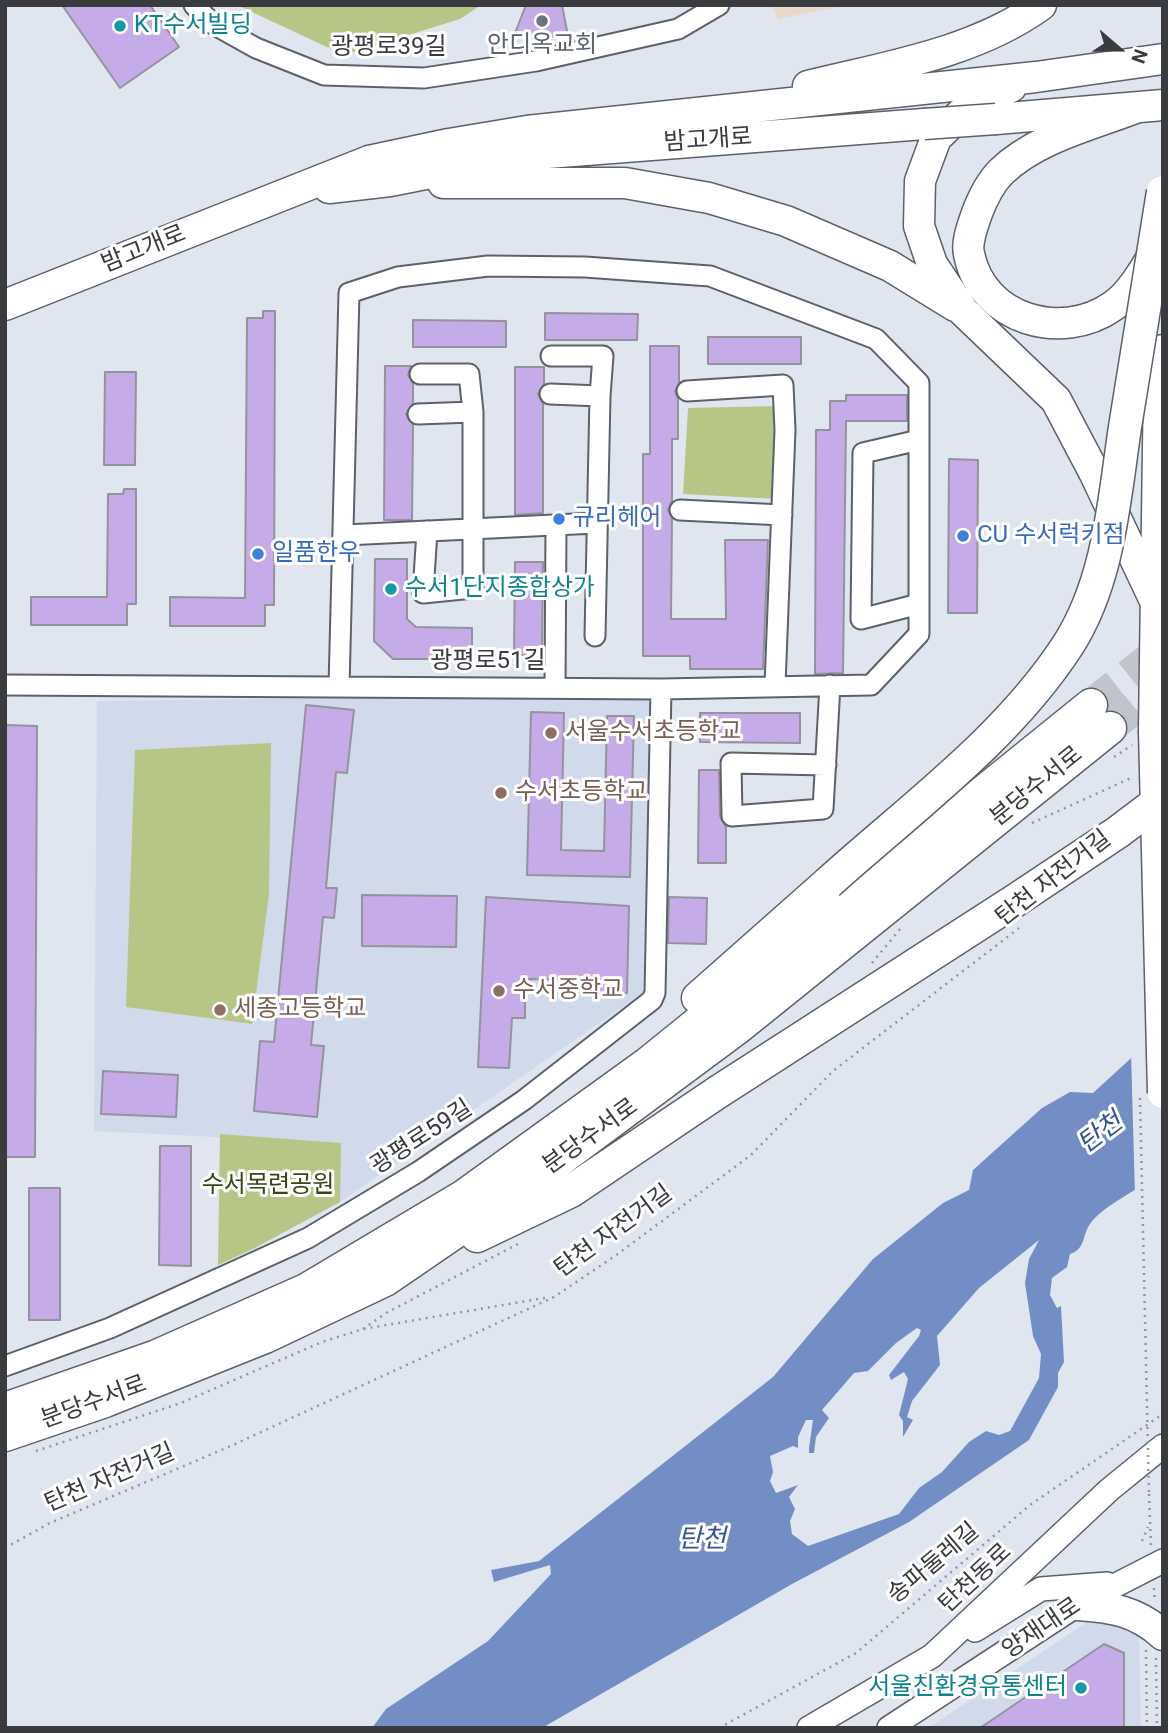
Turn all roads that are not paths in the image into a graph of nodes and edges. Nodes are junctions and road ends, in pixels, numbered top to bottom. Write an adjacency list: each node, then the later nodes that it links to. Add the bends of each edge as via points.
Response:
1 (194, 5): 2 (street, 광평로39길, via 213,24 256,48 324,75 424,78 536,61 678,29)
2 (719, 5)
3 (1041, 5): 7 (main road, via 978,38 917,59)
4 (1163, 59): 5 (main road)
5 (1036, 77): 7 (main road, 밤고개로); 13 (main road, via 985,97 961,113 936,138 920,181 919,226 932,264)
6 (1149, 107): 8 (main road, 밤고개로, bridge, via 521,155); 11 (main road, via 1046,142 1001,172 981,202 969,254 984,286 1008,309 1034,323 1073,324 1114,306)
7 (699, 114): 10 (main road, 밤고개로, via 527,131 449,144 369,162)
8 (390, 181): 10 (main road, 밤고개로); 13 (main road, via 625,183 709,198 786,221 891,266)
9 (1163, 192): 42 (highway, bridge, via 1106,550 1087,609 1068,645 993,735 702,993)
10 (284, 194): 12 (main road, 밤고개로)
11 (1163, 239)
12 (5, 305)
13 (963, 311): 31 (main road, via 1056,400)
14 (1163, 350): 31 (main road)
15 (551, 356): 19 (street, via 603,356)
16 (420, 374): 20 (street, via 469,374)
17 (687, 391): 24 (street, via 783,385)
18 (550, 394): 19 (street)
19 (600, 396): 25 (street)
20 (473, 411): 21 (street); 27 (street)
21 (418, 414)
22 (919, 440): 29 (street, 광평로51길, via 919,383 876,340 710,276 488,266 398,277 349,293); 30 (street, 광평로51길); 30 (street, via 863,453 861,619)
23 (680, 510): 24 (street)
24 (782, 515): 34 (street)
25 (596, 523): 26 (street); 32 (street)
26 (556, 525): 27 (street); 37 (street)
27 (473, 529): 28 (street); 28 (street, via 473,589 423,593)
28 (426, 531): 29 (street)
29 (345, 535): 36 (street)
30 (919, 604): 35 (street, 광평로51길, via 919,634 870,685)
31 (1157, 606): 39 (main road)
32 (596, 636)
33 (5, 685): 36 (street, 광평로51길)
34 (775, 685): 35 (street, 광평로51길); 38 (street, 광평로51길)
35 (831, 685): 40 (street)
36 (340, 687): 37 (street, 광평로51길)
37 (555, 687): 38 (street, 광평로51길)
38 (661, 689): 45 (street, 광평로59길, via 652,1000 524,1100 418,1172 308,1238 110,1328)
39 (1122, 727): 42 (highway, 분당수서로); 43 (main road, bridge); 44 (highway, 분당수서로, via 736,1030 553,1165)
40 (826, 765): 40 (street, via 823,809 732,816 730,763)
41 (1163, 798): 44 (highway, bridge, via 1016,900 571,1191)
42 (647, 1064): 46 (highway, 분당수서로, via 464,1196 306,1290 157,1356)
43 (1151, 1092)
44 (385, 1280): 47 (highway, 분당수서로)
45 (5, 1366)
46 (5, 1409)
47 (17, 1444)
48 (1163, 1446): 53 (street, 탄천동로, via 1109,1490)
49 (1163, 1562): 50 (street, 양재대로)
50 (1114, 1583): 51 (street, 양재대로); 53 (street, via 1041,1589)
51 (1077, 1605): 52 (main road, via 1111,1607); 55 (street, 양재대로)
52 (1155, 1627)
53 (932, 1656): 54 (street, 탄천동로)
54 (808, 1728)
55 (889, 1728)

